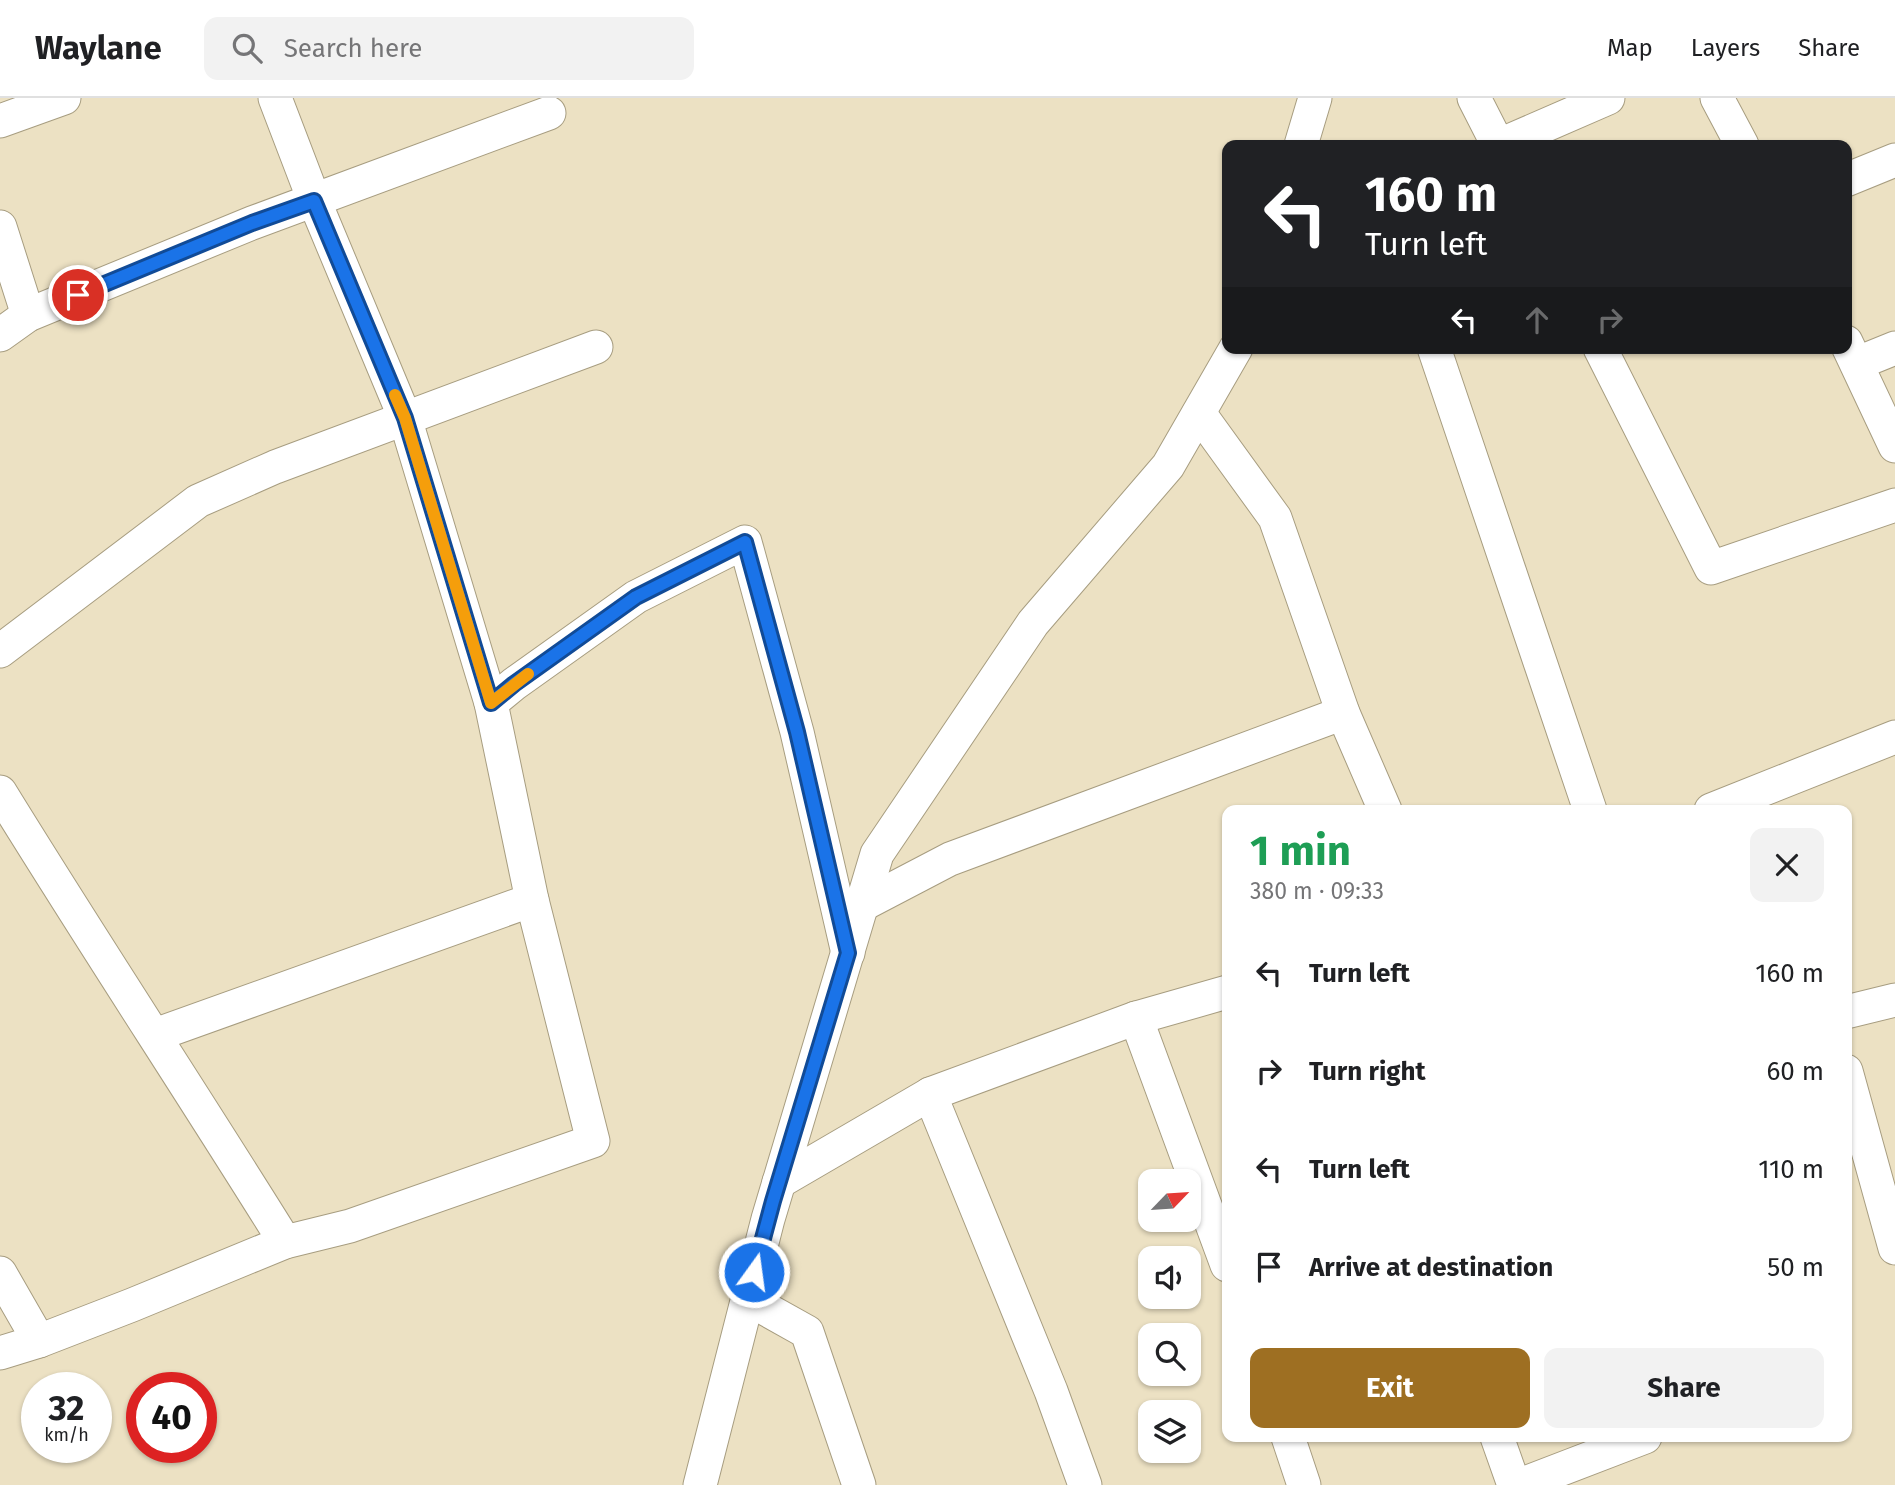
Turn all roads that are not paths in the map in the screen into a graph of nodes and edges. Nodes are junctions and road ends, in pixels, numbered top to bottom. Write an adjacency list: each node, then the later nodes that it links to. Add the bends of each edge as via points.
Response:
1 (64, 98): 8 (street)
2 (275, 98): 15 (street)
3 (1315, 98): 9 (street)
4 (1474, 98): 10 (street)
5 (1608, 98): 11 (street)
6 (1717, 98): 12 (street)
7 (549, 113): 15 (street)
8 (0, 121)
9 (1302, 140)
10 (1496, 140)
11 (1511, 140)
12 (1739, 140)
13 (1895, 160): 14 (street)
14 (1852, 178)
15 (314, 201): 17 (street); 26 (street)
16 (0, 227): 17 (street)
17 (28, 316): 18 (street)
18 (0, 334)
19 (596, 347): 26 (street)
20 (1895, 348): 21 (street)
21 (1852, 353): 27 (street)
22 (1233, 354): 25 (street)
23 (1436, 354): 36 (street)
24 (1603, 354): 28 (street, via 1711,568)
25 (1199, 413): 31 (street, via 1275,518); 39 (street, via 1168,466 1033,623 877,854)
26 (405, 418): 29 (street, via 198,501); 30 (street)
27 (1895, 446)
28 (1895, 505)
29 (0, 651)
30 (491, 703): 38 (street); 40 (street, via 636,597 745,542 797,732)
31 (1343, 713): 35 (street); 39 (street, via 950,859)
32 (1895, 737): 34 (street)
33 (0, 792): 45 (street)
34 (1771, 799): 37 (street)
35 (1383, 805)
36 (1588, 805)
37 (1738, 805)
38 (532, 900): 45 (street); 49 (street, via 593,1141 350,1226)
39 (862, 905): 40 (street)
40 (848, 953): 48 (street)
41 (1222, 993): 44 (street)
42 (1895, 1000): 43 (street)
43 (1852, 1011)
44 (1136, 1018): 46 (street); 51 (street)
45 (155, 1035): 49 (street)
46 (930, 1094): 48 (street); 61 (street)
47 (1852, 1094): 50 (street)
48 (779, 1182): 53 (street)
49 (285, 1242): 54 (street)
50 (1895, 1248)
51 (1222, 1251)
52 (0, 1273): 54 (street)
53 (748, 1299): 59 (street); 60 (street, via 807,1332)
54 (39, 1341): 55 (street)
55 (0, 1353)
56 (1290, 1442): 62 (street)
57 (1499, 1442): 63 (street)
58 (1632, 1442): 64 (street)
59 (700, 1485)
60 (859, 1485)
61 (1085, 1485)
62 (1304, 1485)
63 (1514, 1485)
64 (1520, 1485)

